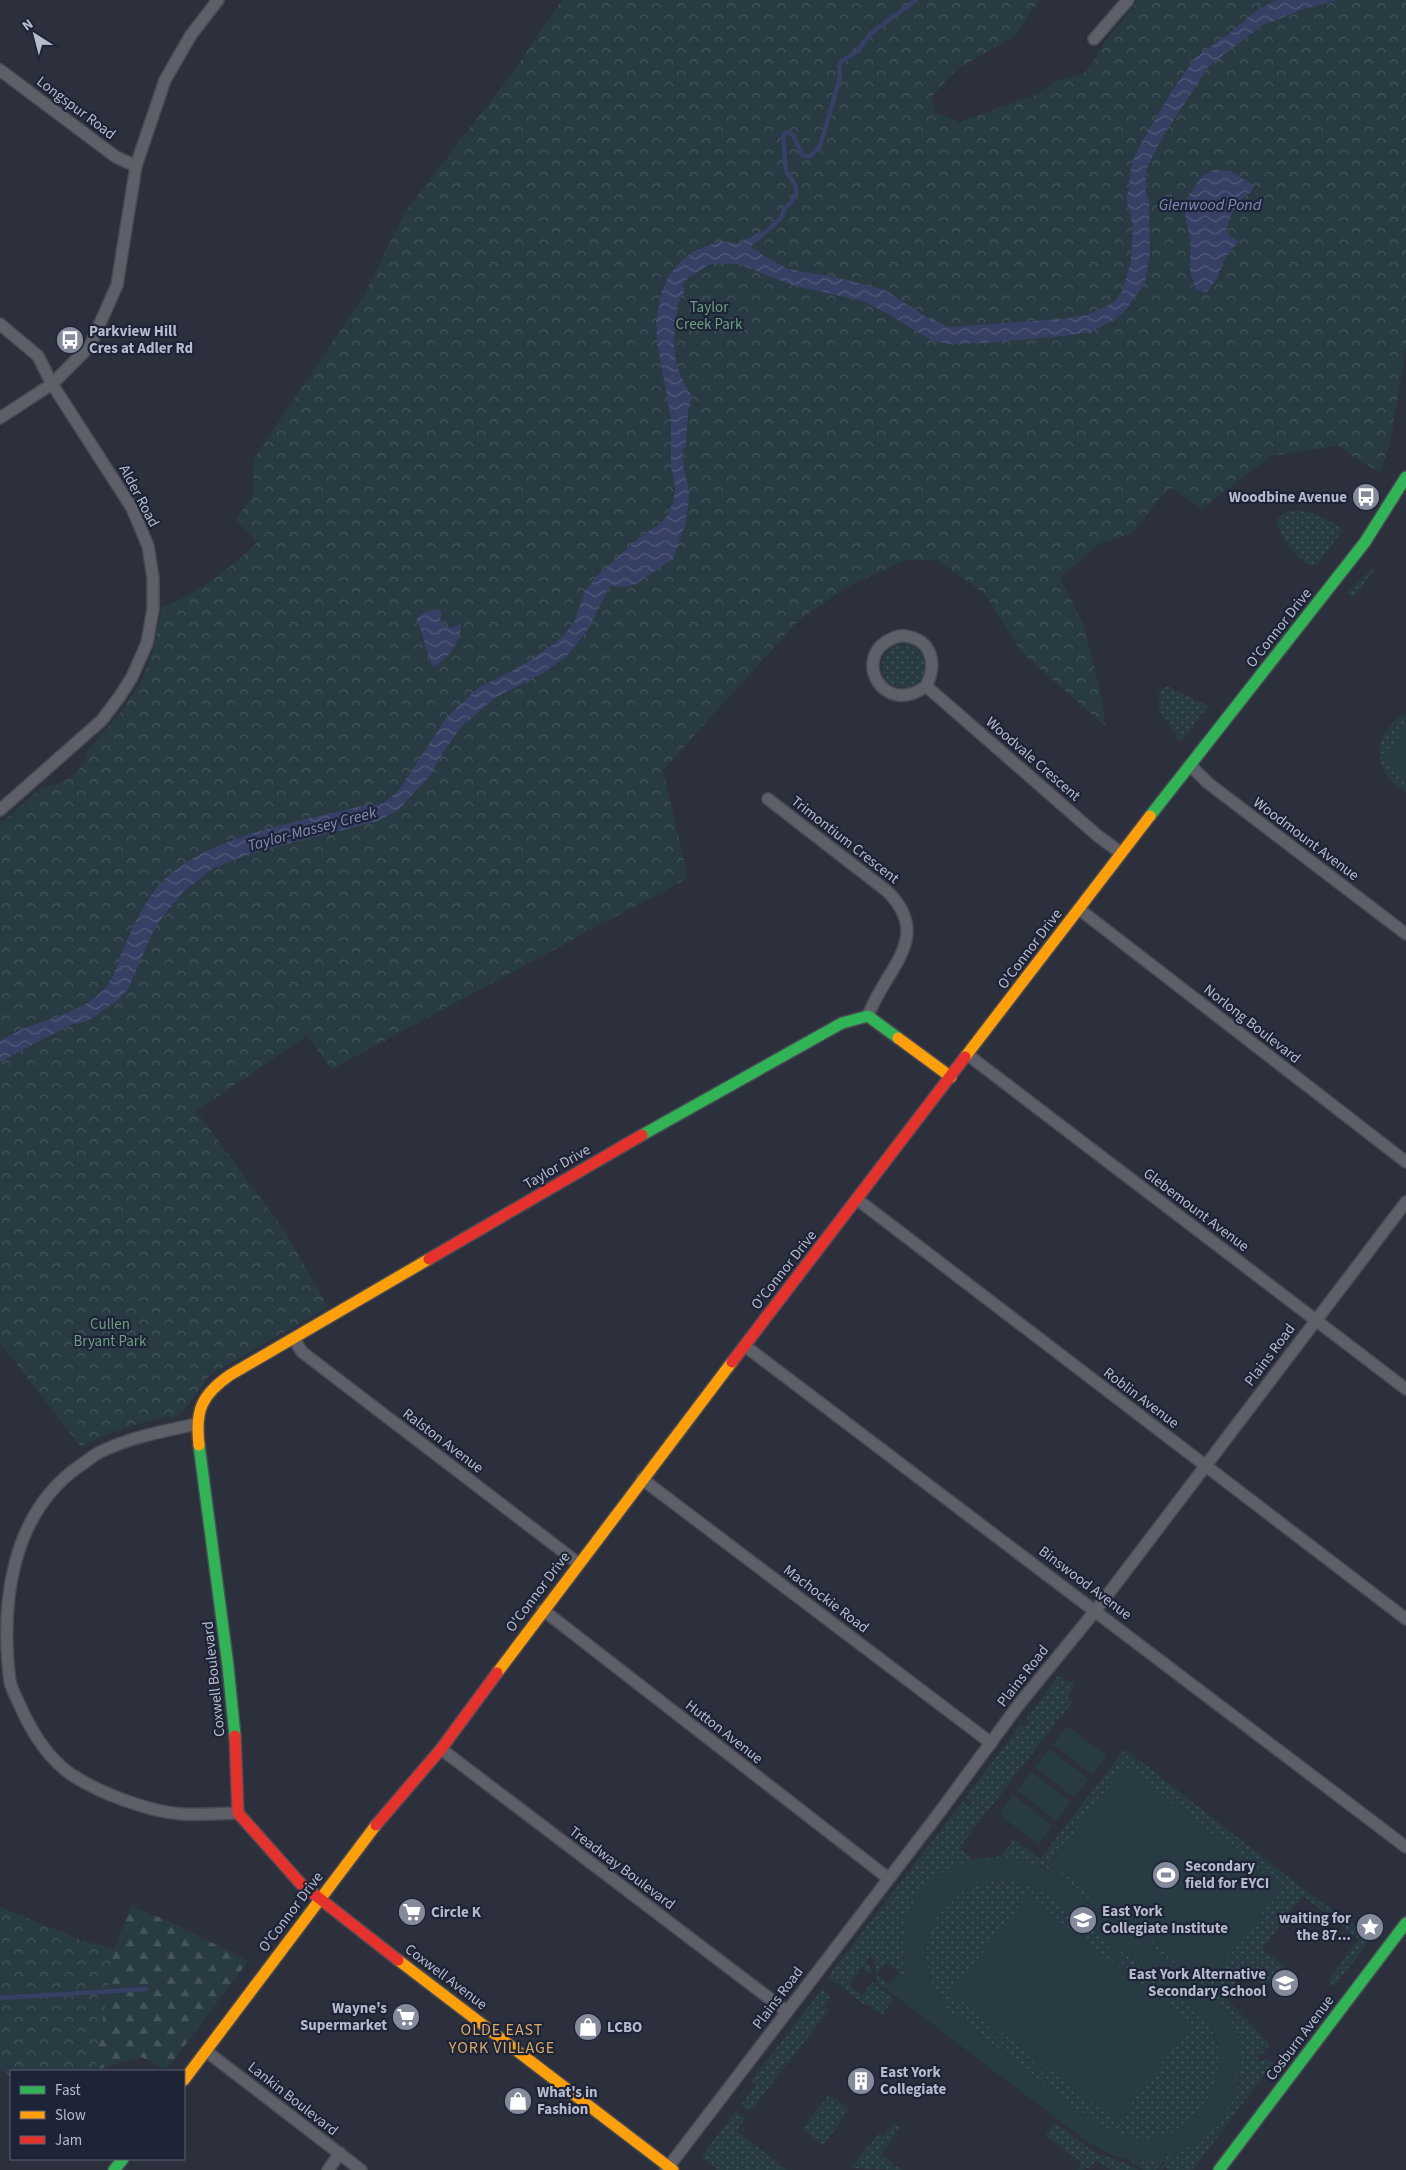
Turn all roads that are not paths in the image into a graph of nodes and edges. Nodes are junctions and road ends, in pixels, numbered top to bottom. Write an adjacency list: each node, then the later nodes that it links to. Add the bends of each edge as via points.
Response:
1 (218, 0): 5 (street, via 192,35 166,80)
2 (1128, 0): 3 (street)
3 (1094, 39)
4 (0, 70): 5 (street, Longspur Road, via 116,157)
5 (136, 166): 7 (street, via 118,285 90,346)
6 (0, 324): 7 (street, Alder Road, via 38,356)
7 (52, 384): 8 (street); 13 (street, Alder Road, via 132,508 148,546 153,578 152,608 147,643 132,677 102,720)
8 (0, 418)
9 (1406, 477): 11 (main road, O'Connor Drive, via 1370,535)
10 (926, 686): 10 (street, via 932,675 933,662 929,650 920,641 909,636 896,636 876,651 874,676 881,687 891,694 903,696); 14 (street, Woodvale Crescent, via 1098,836)
11 (1190, 765): 14 (main road, O'Connor Drive); 16 (street, Woodmount Avenue, via 1208,783)
12 (768, 799): 17 (street, Trimontium Crescent, via 888,892 905,917 907,941 874,998)
13 (0, 810)
14 (1122, 853): 15 (main road, O'Connor Drive)
15 (1079, 909): 18 (main road, O'Connor Drive); 20 (street, Norlong Boulevard)
16 (1406, 934)
17 (868, 1016): 19 (main road); 24 (main road, Taylor Drive, via 842,1023 825,1032 587,1166)
18 (968, 1055): 19 (main road, O'Connor Drive); 23 (street, Glebemount Avenue)
19 (951, 1077): 21 (main road, O'Connor Drive)
20 (1406, 1162)
21 (858, 1200): 25 (main road, O'Connor Drive); 28 (street, Roblin Avenue)
22 (1406, 1202): 23 (street, Plains Road)
23 (1315, 1320): 26 (street, Glebemount Avenue); 28 (street, Plains Road)
24 (294, 1339): 27 (main road, Taylor Drive, via 215,1385 203,1399); 30 (street, Ralston Avenue, via 302,1352)
25 (745, 1346): 29 (main road, O'Connor Drive); 32 (street, Binswood Avenue)
26 (1406, 1388)
27 (198, 1424): 36 (main road, Coxwell Boulevard, via 238,1766); 36 (street, via 152,1433 99,1453 63,1478 42,1499 26,1522 7,1570 1,1614 2,1646 10,1682 30,1727 46,1749 72,1774 138,1804 181,1814)
28 (1205, 1466): 32 (street, Plains Road); 33 (street, Roblin Avenue)
29 (642, 1479): 30 (main road, O'Connor Drive); 34 (street, Machockie Road)
30 (578, 1563): 31 (main road, O'Connor Drive)
31 (542, 1610): 35 (main road, O'Connor Drive); 38 (street, Hutton Avenue)
32 (1096, 1610): 34 (street, Plains Road); 37 (street, Binswood Avenue)
33 (1406, 1619)
34 (991, 1743): 38 (street, Plains Road)
35 (441, 1749): 39 (main road, O'Connor Drive, via 384,1814); 41 (street, Treadway Boulevard)
36 (238, 1813): 39 (main road, via 301,1884)
37 (1406, 1847)
38 (888, 1878): 41 (street, Plains Road)
39 (320, 1900): 42 (main road, O'Connor Drive); 46 (main road, Coxwell Avenue)
40 (1406, 1923): 50 (main road, Cosburn Avenue)
41 (786, 2011): 46 (street, Plains Road)
42 (206, 2051): 43 (main road, O'Connor Drive); 44 (street, Lankin Boulevard)
43 (185, 2079)
44 (340, 2153): 48 (street); 49 (street, Lankin Boulevard)
45 (122, 2160): 47 (main road)
46 (669, 2169)
47 (114, 2170)
48 (328, 2170)
49 (361, 2170)
50 (1218, 2170)

